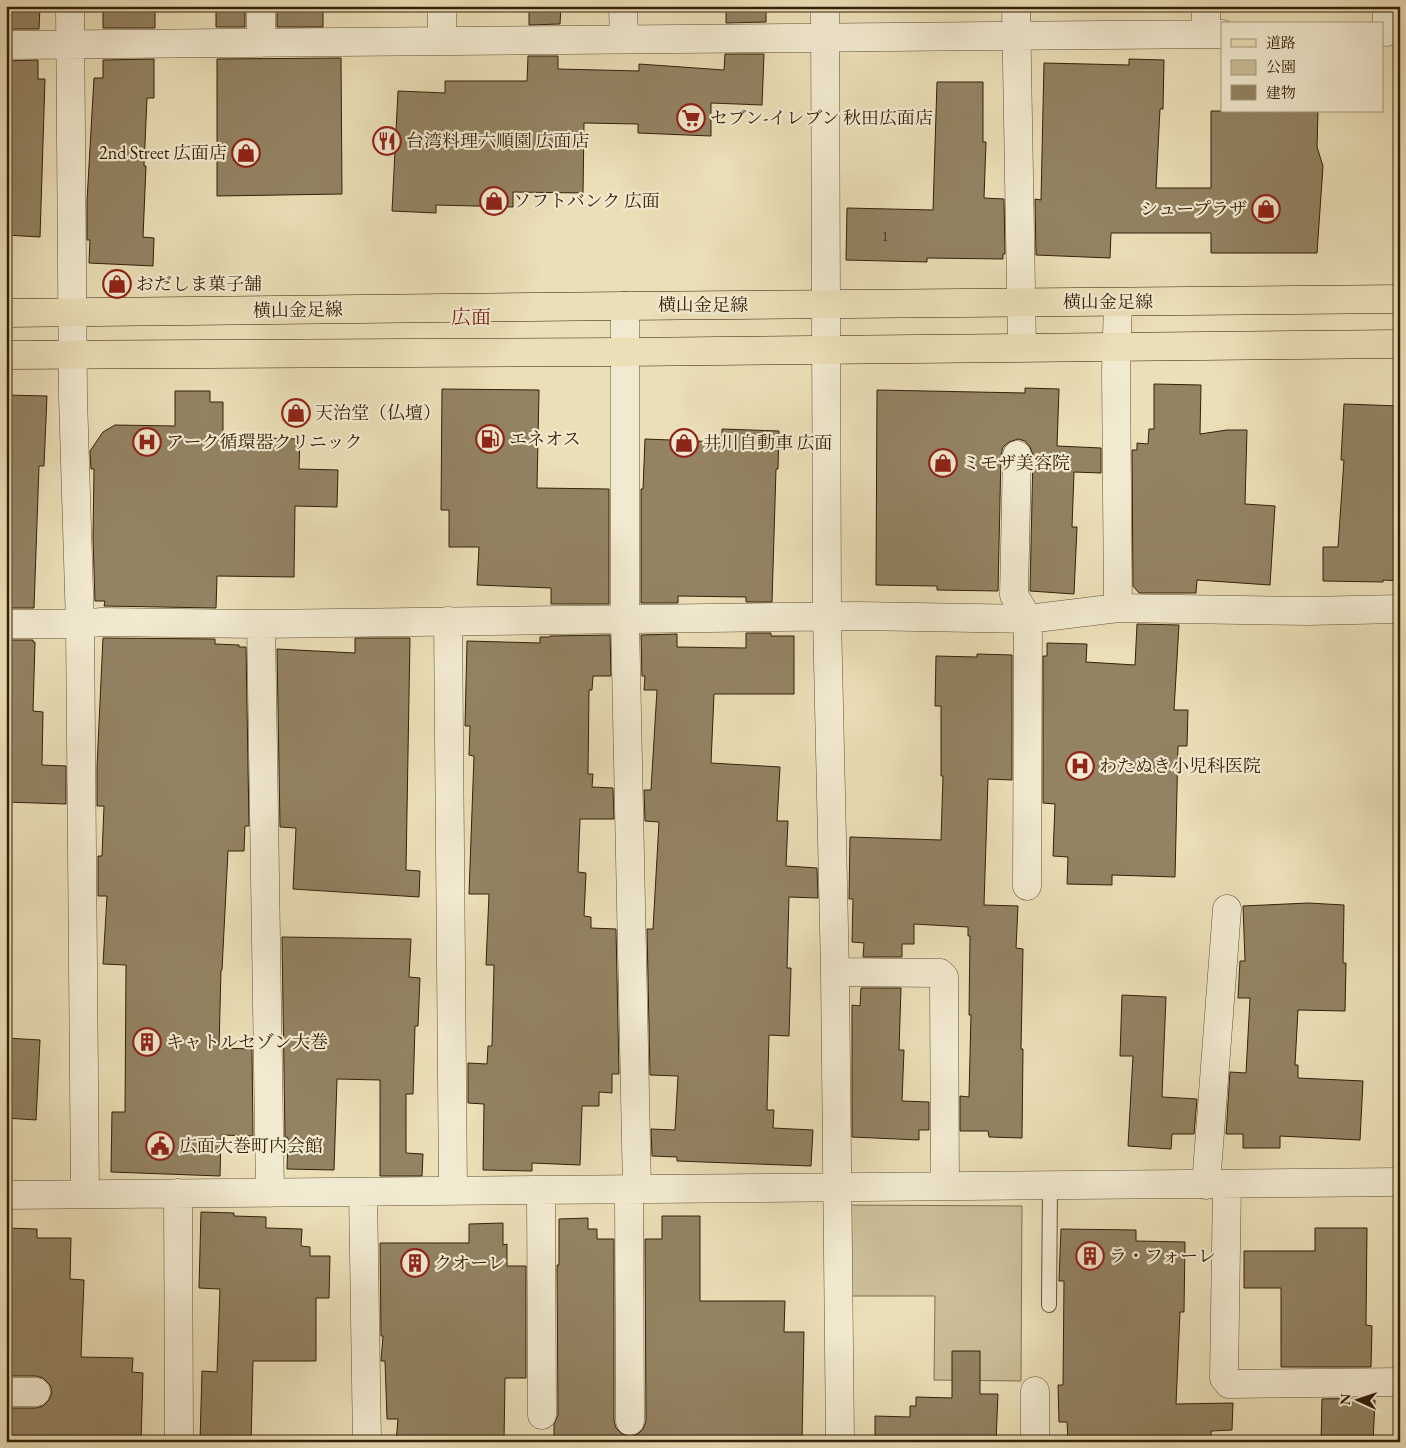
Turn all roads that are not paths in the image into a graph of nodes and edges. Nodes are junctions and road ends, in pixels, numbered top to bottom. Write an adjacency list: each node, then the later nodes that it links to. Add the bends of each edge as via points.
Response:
1 (70, 6): 14 (street)
2 (261, 6): 13 (street)
3 (442, 6): 12 (street)
4 (623, 6): 11 (street)
5 (825, 6): 10 (street)
6 (1016, 6): 9 (street)
7 (1206, 6): 8 (street)
8 (1214, 34): 9 (street)
9 (1016, 36): 10 (street); 17 (street)
10 (826, 38): 11 (street); 19 (street)
11 (624, 39): 12 (street)
12 (442, 41): 13 (street)
13 (262, 43): 14 (street)
14 (70, 44): 15 (street); 22 (street)
15 (6, 45)
16 (1400, 299): 18 (main road, 横山金足線)
17 (1021, 302): 18 (main road, 横山金足線); 19 (main road, 横山金足線); 25 (street)
18 (1118, 302): 24 (street)
19 (825, 304): 20 (main road, 横山金足線); 26 (street)
20 (625, 306): 22 (main road, 横山金足線); 27 (street)
21 (6, 313): 22 (main road, 横山金足線)
22 (74, 313): 29 (street)
23 (1400, 344): 24 (main road)
24 (1117, 346): 25 (main road); 31 (street)
25 (1022, 347): 26 (main road)
26 (826, 349): 27 (main road); 33 (street)
27 (625, 352): 29 (main road); 34 (street)
28 (6, 355): 29 (main road)
29 (74, 355): 38 (street)
30 (1017, 455): 35 (street, via 1014,595)
31 (1118, 608): 32 (street); 35 (street)
32 (1400, 609)
33 (828, 616): 34 (street); 35 (street); 42 (street)
34 (625, 619): 36 (street); 48 (street)
35 (1028, 619): 40 (street)
36 (448, 621): 39 (street); 50 (street)
37 (6, 624): 38 (street)
38 (80, 624): 39 (street); 54 (street)
39 (261, 624): 53 (street)
40 (1027, 886)
41 (1227, 908): 44 (street)
42 (835, 972): 45 (street); 46 (street, via 940,973 944,977)
43 (1400, 1182): 44 (street)
44 (1217, 1185): 47 (street); 57 (street, via 1224,1378 1229,1384)
45 (838, 1186): 46 (street); 48 (street); 65 (street)
46 (945, 1186): 47 (street)
47 (1050, 1186): 56 (lane)
48 (633, 1189): 49 (street); 62 (street)
49 (541, 1190): 50 (street); 61 (street)
50 (453, 1191): 51 (street)
51 (363, 1192): 53 (street); 64 (street)
52 (178, 1193): 53 (street); 54 (street); 63 (street)
53 (270, 1193)
54 (86, 1194): 55 (street)
55 (6, 1195)
56 (1049, 1304)
57 (1400, 1382)
58 (1035, 1391): 66 (street)
59 (6, 1392): 60 (street)
60 (36, 1392)
61 (542, 1415)
62 (630, 1421)
63 (179, 1442)
64 (367, 1442)
65 (840, 1442)
66 (1035, 1442)

